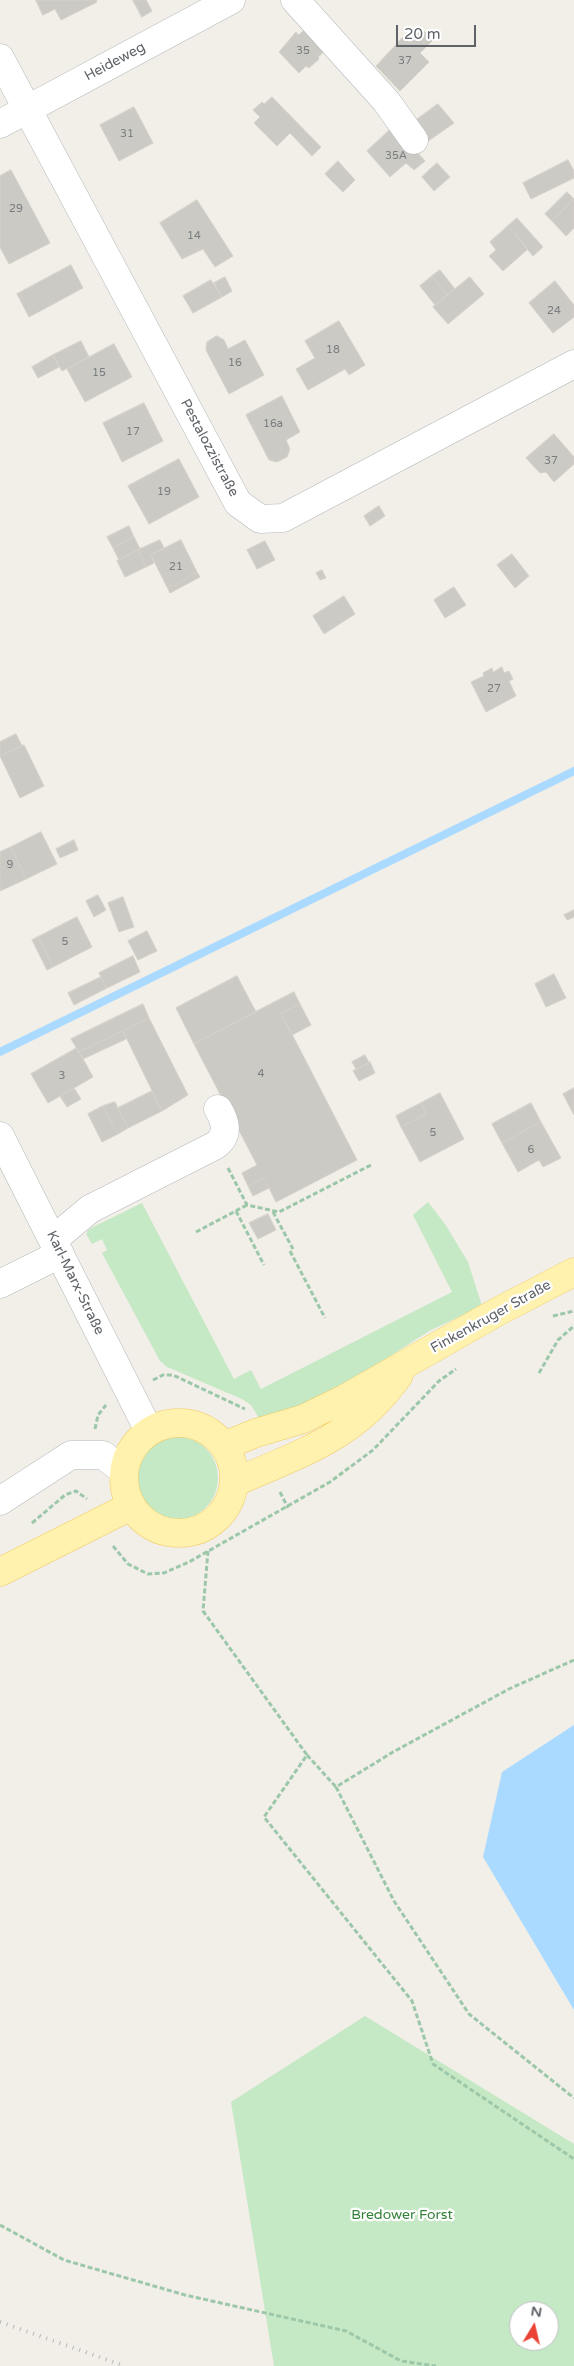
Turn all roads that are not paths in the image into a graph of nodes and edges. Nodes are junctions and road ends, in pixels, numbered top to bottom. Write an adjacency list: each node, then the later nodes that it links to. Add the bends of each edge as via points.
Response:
1 (230, 0): 4 (street, Heideweg)
2 (295, 0): 6 (street, via 368,80)
3 (0, 58): 4 (street, Pestalozzistraße)
4 (29, 109): 5 (street, Heideweg); 7 (street, Pestalozzistraße, via 238,503 260,519 283,518)
5 (0, 124)
6 (414, 140)
7 (574, 364)
8 (218, 1109): 10 (street, via 226,1128 223,1140 90,1209)
9 (0, 1136): 10 (street, Karl-Marx-Straße)
10 (57, 1247): 12 (street); 14 (street, Karl-Marx-Straße)
11 (574, 1272): 13 (main road, Finkenkruger Straße)
12 (0, 1284)
13 (409, 1362): 15 (main road, Finkenkruger Straße, via 304,1419); 17 (main road, Finkenkruger Straße, via 385,1394 355,1424 329,1441)
14 (149, 1431): 15 (main road, via 175,1423 189,1424 208,1432); 16 (main road, via 132,1448)
15 (224, 1446): 17 (main road, via 232,1464)
16 (124, 1471): 18 (street, via 103,1456 71,1455); 19 (main road, via 124,1489)
17 (234, 1483): 19 (main road, via 228,1504 221,1513 191,1532 177,1533 150,1526)
18 (0, 1501)
19 (131, 1506): 20 (main road)
20 (0, 1572)

